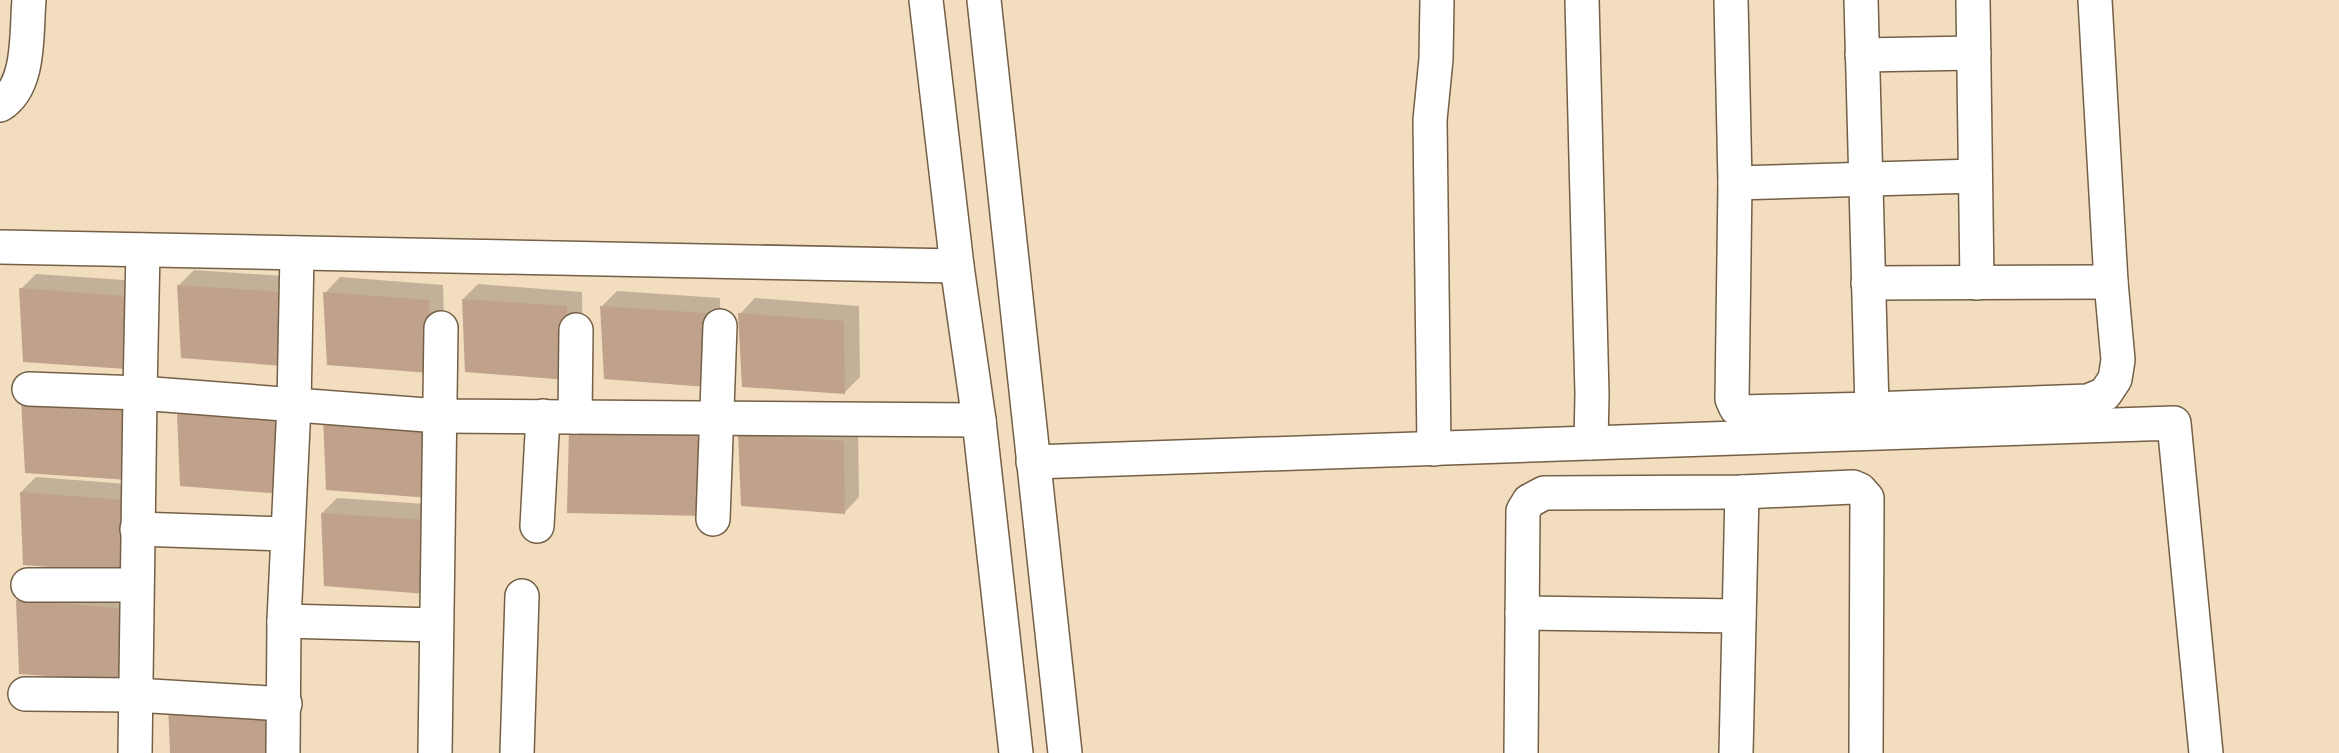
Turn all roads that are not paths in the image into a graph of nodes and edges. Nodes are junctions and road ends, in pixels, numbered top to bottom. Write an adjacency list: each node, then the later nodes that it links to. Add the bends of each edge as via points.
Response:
1 (29, 0): 12 (street, via 22,75 17,89)
2 (926, 0): 19 (street)
3 (984, 0): 37 (street)
4 (1437, 0): 36 (street, via 1430,120)
5 (1582, 0): 35 (street)
6 (1731, 0): 15 (street)
7 (1860, 0): 11 (street)
8 (1973, 0): 10 (street)
9 (2095, 0): 21 (street)
10 (1974, 53): 11 (street); 13 (street)
11 (1862, 54): 14 (street)
12 (0, 105)
13 (1975, 176): 14 (street); 20 (street)
14 (1864, 179): 15 (street); 22 (street)
15 (1735, 183): 34 (street, via 1733,403 1742,412)
16 (0, 247): 17 (street)
17 (143, 250): 18 (street); 27 (street)
18 (297, 253): 19 (street); 28 (street)
19 (957, 266): 33 (street)
20 (1977, 282): 21 (street); 22 (street)
21 (2111, 282): 34 (street, via 2118,360 2115,379 2105,394 2088,401)
22 (1868, 283): 34 (street)
23 (720, 326): 32 (street)
24 (441, 328): 29 (street)
25 (576, 330): 31 (street)
26 (29, 389): 27 (street)
27 (140, 393): 28 (street); 41 (street)
28 (294, 404): 29 (street); 42 (street)
29 (439, 416): 30 (street); 49 (street)
30 (543, 416): 31 (street); 40 (street)
31 (575, 417): 32 (street)
32 (717, 417): 33 (street); 39 (street)
33 (979, 420): 57 (street)
34 (1873, 422): 35 (street); 62 (street, via 2174,423)
35 (1591, 443): 36 (street)
36 (1434, 448): 37 (street)
37 (1033, 462): 58 (street)
38 (1742, 492): 46 (street, via 1544,493 1529,501 1523,511); 47 (street); 61 (street, via 1853,487 1867,498)
39 (713, 519)
40 (537, 526)
41 (137, 529): 42 (street); 44 (street)
42 (287, 534): 48 (street)
43 (28, 585): 44 (street)
44 (136, 585): 51 (street)
45 (522, 596): 56 (street)
46 (1522, 613): 47 (street); 59 (street)
47 (1739, 616): 60 (street)
48 (284, 621): 49 (street); 52 (street)
49 (436, 625): 55 (street)
50 (25, 694): 51 (street)
51 (135, 694): 52 (street); 53 (street)
52 (285, 704): 54 (street)
53 (135, 753)
54 (283, 753)
55 (435, 753)
56 (517, 753)
57 (1016, 753)
58 (1065, 753)
59 (1521, 753)
60 (1736, 753)
61 (1866, 753)
62 (2206, 753)

